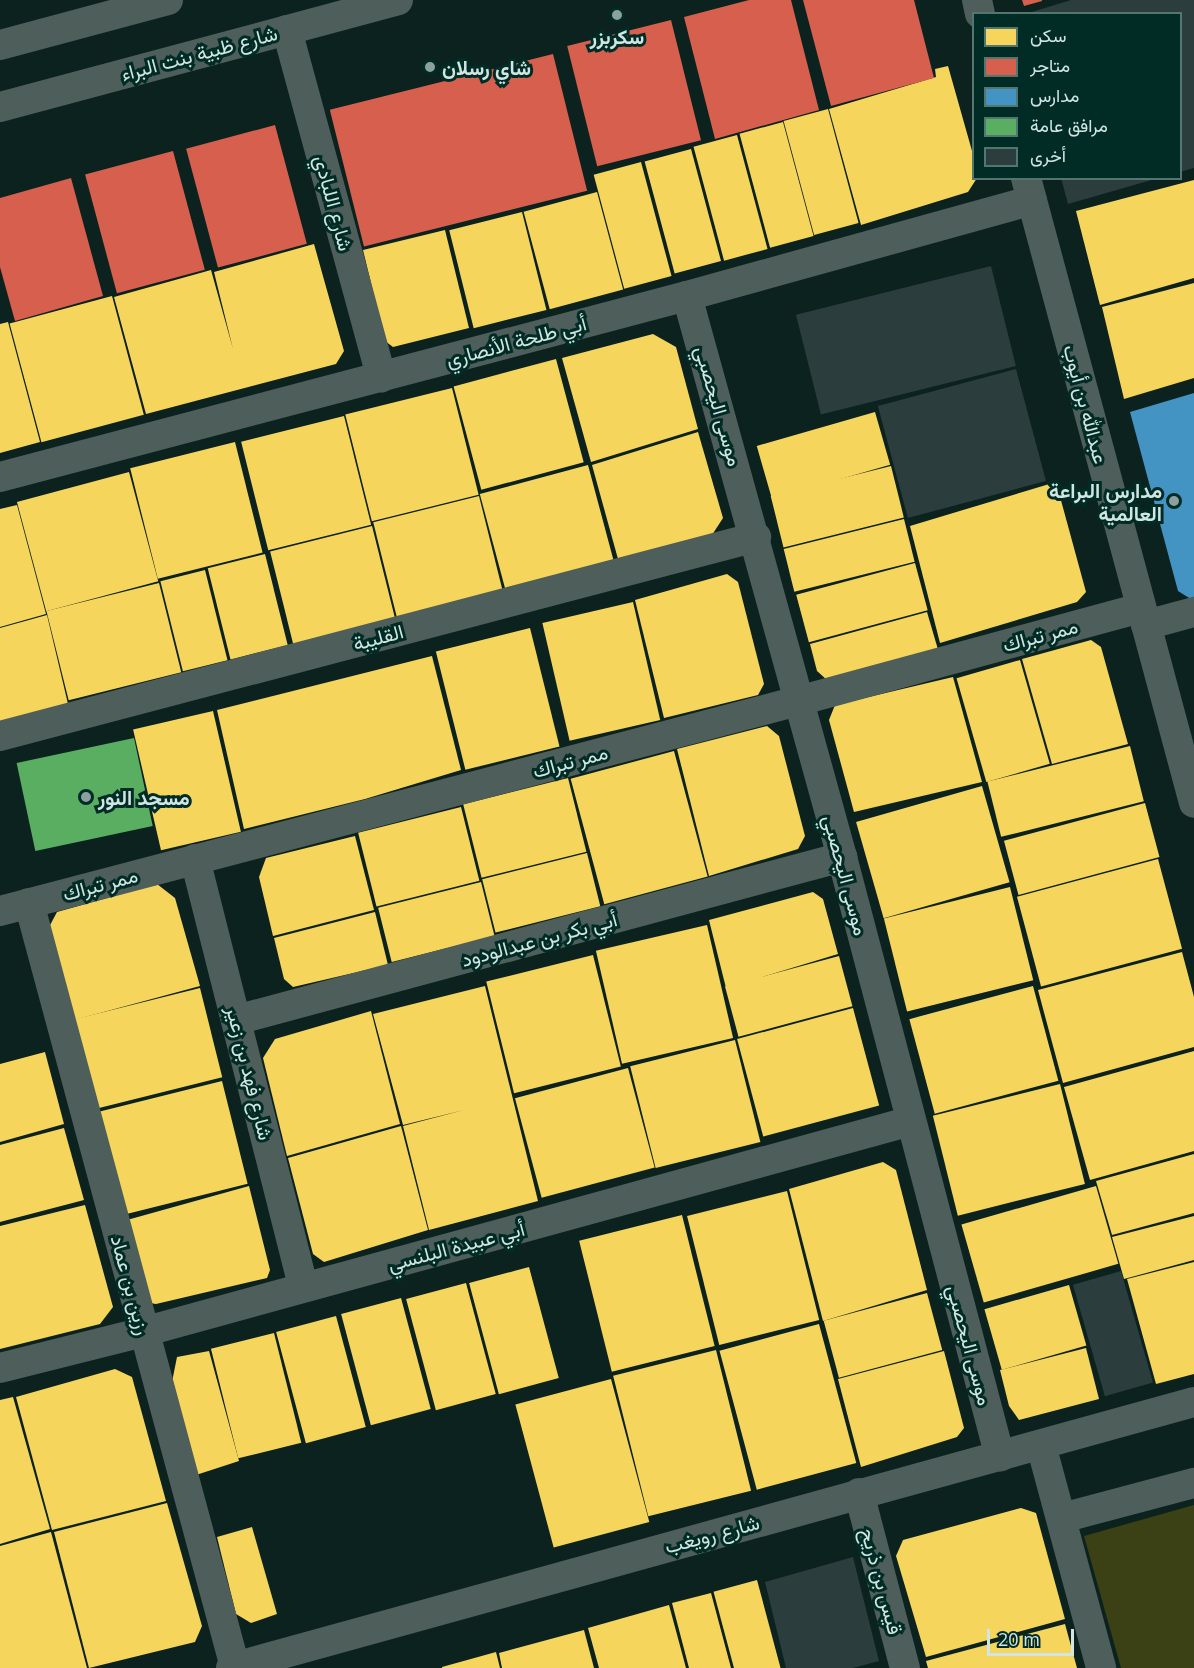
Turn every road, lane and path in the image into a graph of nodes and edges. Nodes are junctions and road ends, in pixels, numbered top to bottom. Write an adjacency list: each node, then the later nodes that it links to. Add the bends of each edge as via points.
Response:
1 (168, 0): 3 (street)
2 (398, 0): 4 (street, شارع ظبية بنت البراء)
3 (128, 5): 5 (street)
4 (286, 30): 6 (street, شارع ظبية بنت البراء); 9 (street, شارع اللبادي)
5 (0, 45)
6 (0, 107)
7 (1029, 189): 8 (street, أبي طلحة الأنصاري); 13 (street, عبدالله بن أيوب)
8 (687, 296): 9 (street, أبي طلحة الأنصاري); 11 (street, موسى اليحصبي)
9 (381, 376): 10 (street, أبي طلحة الأنصاري)
10 (0, 477)
11 (756, 537): 14 (street, موسى اليحصبي); 15 (street, القليبة)
12 (1194, 612): 13 (street, ممر تبراك)
13 (1143, 616): 14 (street, ممر تبراك); 16 (street, عبدالله بن أيوب)
14 (798, 701): 17 (street, موسى اليحصبي); 18 (street, ممر تبراك)
15 (0, 736)
16 (1194, 803)
17 (842, 857): 21 (street, أبي بكر بن عبدالودود); 22 (street, موسى اليحصبي)
18 (195, 859): 19 (street, ممر تبراك); 21 (street, شارع فهد بن زعير)
19 (28, 903): 20 (street, ممر تبراك); 24 (street, رزين بن عماد)
20 (0, 911)
21 (236, 1020): 23 (street, شارع فهد بن زعير)
22 (911, 1121): 23 (street, أبي عبيدة البلنسي); 28 (street, موسى اليحصبي)
23 (303, 1287): 24 (street, أبي عبيدة البلنسي)
24 (143, 1332): 25 (street, أبي عبيدة البلنسي); 33 (street, رزين بن عماد)
25 (0, 1368)
26 (1194, 1402): 27 (street, شارع رويغب)
27 (1041, 1445): 28 (street, شارع رويغب); 31 (street)
28 (1000, 1456): 30 (street, شارع رويغب)
29 (1194, 1483): 31 (street)
30 (859, 1493): 32 (street, شارع رويغب); 34 (street, قيس بن ذريح)
31 (1062, 1518): 35 (street)
32 (291, 1659): 33 (street, شارع رويغب)
33 (233, 1668)
34 (905, 1668)
35 (1101, 1668)

